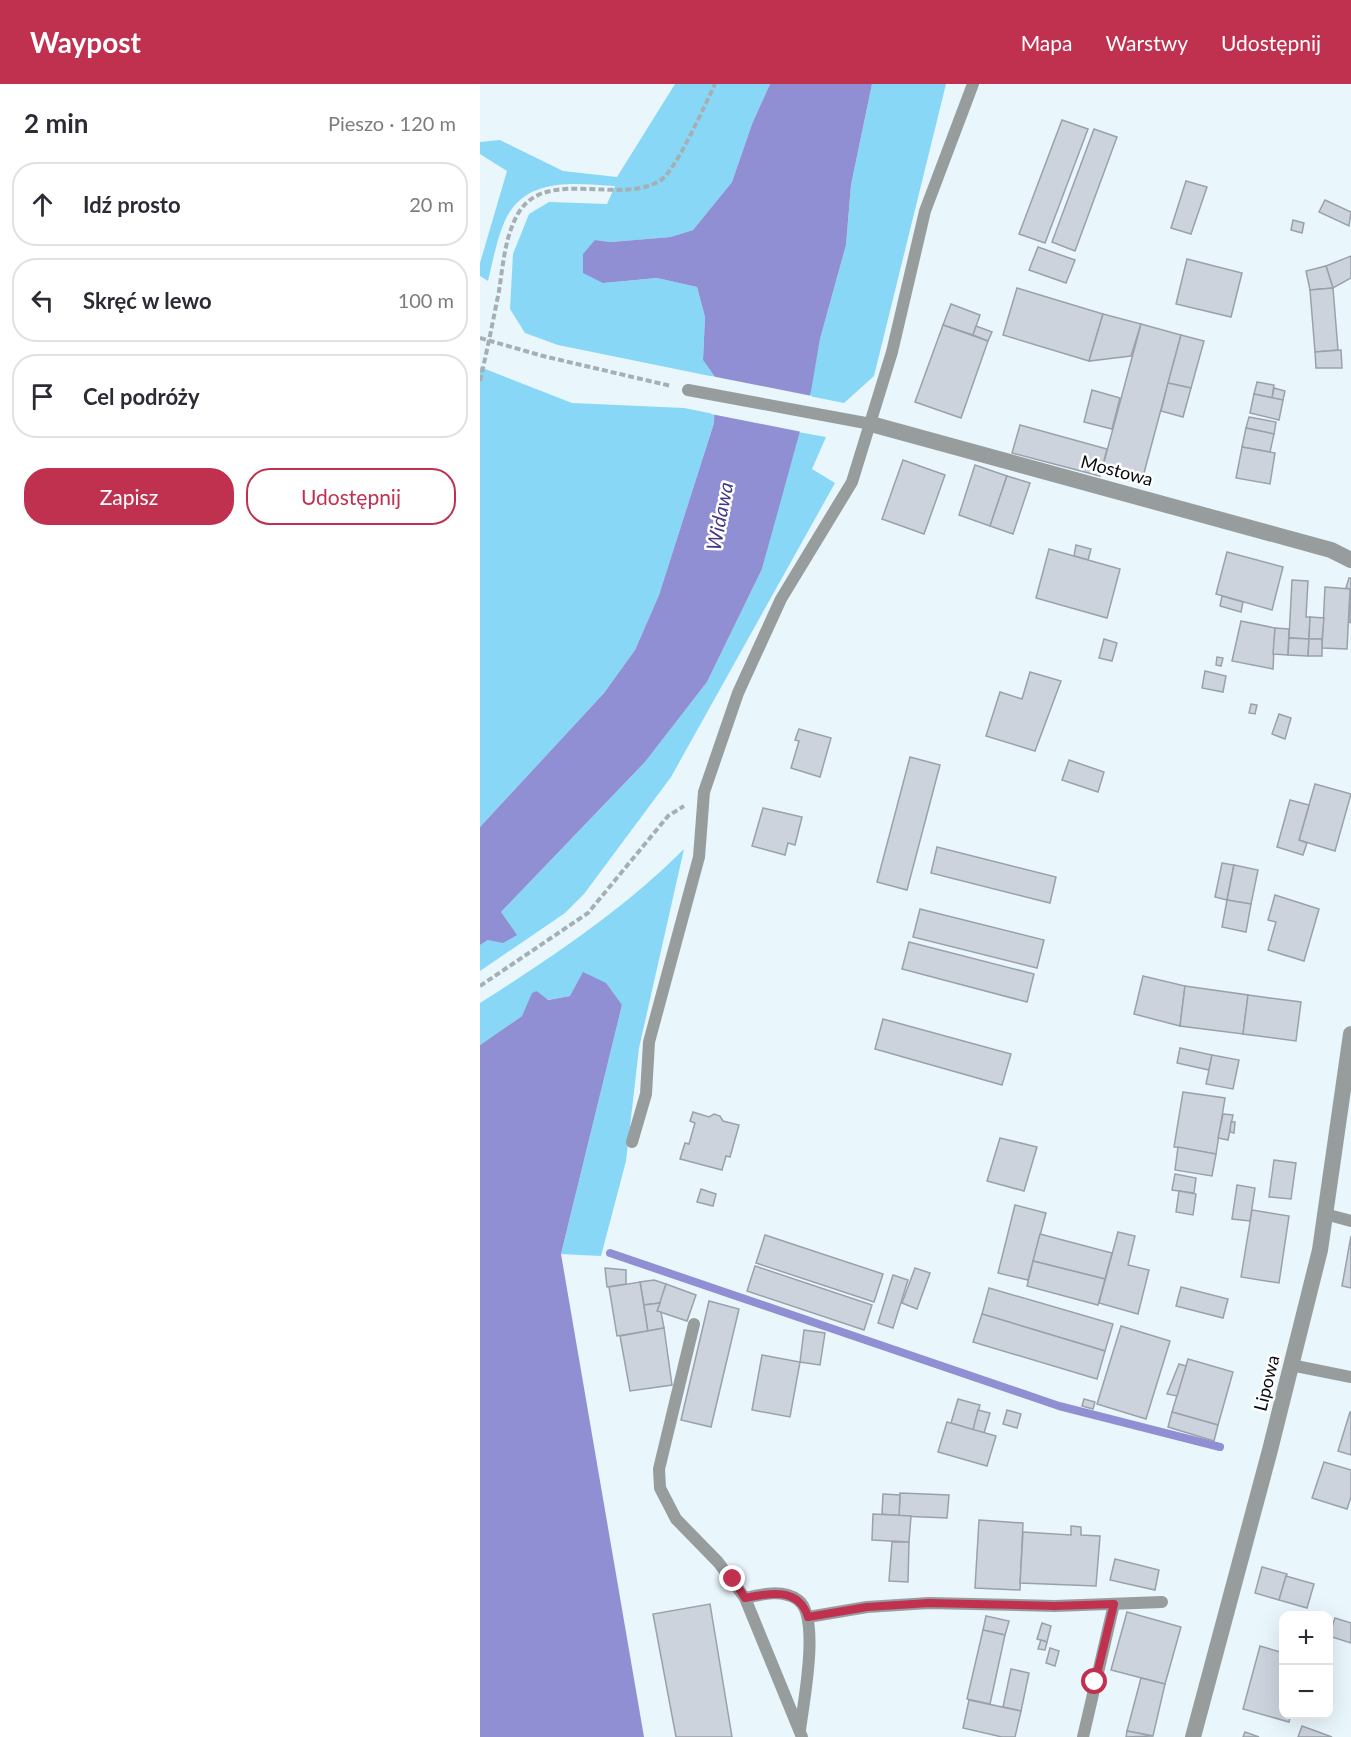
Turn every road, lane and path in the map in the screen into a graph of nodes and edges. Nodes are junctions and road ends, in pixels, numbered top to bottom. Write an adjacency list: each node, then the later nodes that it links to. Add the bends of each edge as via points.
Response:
1 (715, 84): 4 (path, via 687,141 662,179 624,191 557,190 536,196 520,210 509,232)
2 (973, 84): 7 (lane, via 925,211)
3 (480, 338): 4 (path)
4 (490, 341): 5 (path); 6 (path)
5 (480, 381)
6 (688, 390): 7 (lane, Mostowa)
7 (871, 424): 8 (street, Mostowa, via 1331,550); 9 (lane, via 852,482 776,609 738,693)
8 (1351, 560)
9 (704, 792): 10 (path, via 668,816 588,913); 12 (lane, via 699,857 649,1042 646,1094)
10 (480, 986)
11 (1351, 1034): 13 (street, Lipowa)
12 (632, 1142)
13 (1325, 1214): 14 (lane); 16 (street, Lipowa, via 1320,1250)
14 (1351, 1221)
15 (694, 1324): 18 (lane, via 659,1469 660,1488 676,1519 718,1562)
16 (1291, 1365): 17 (lane); 24 (street, Lipowa)
17 (1351, 1377)
18 (745, 1598): 21 (lane, via 789,1595 800,1601); 22 (lane)
19 (1162, 1602): 20 (lane)
20 (1114, 1604): 21 (lane, via 929,1603 867,1607); 23 (lane)
21 (808, 1617): 22 (lane)
22 (801, 1734)
23 (1083, 1737)
24 (1193, 1737)

